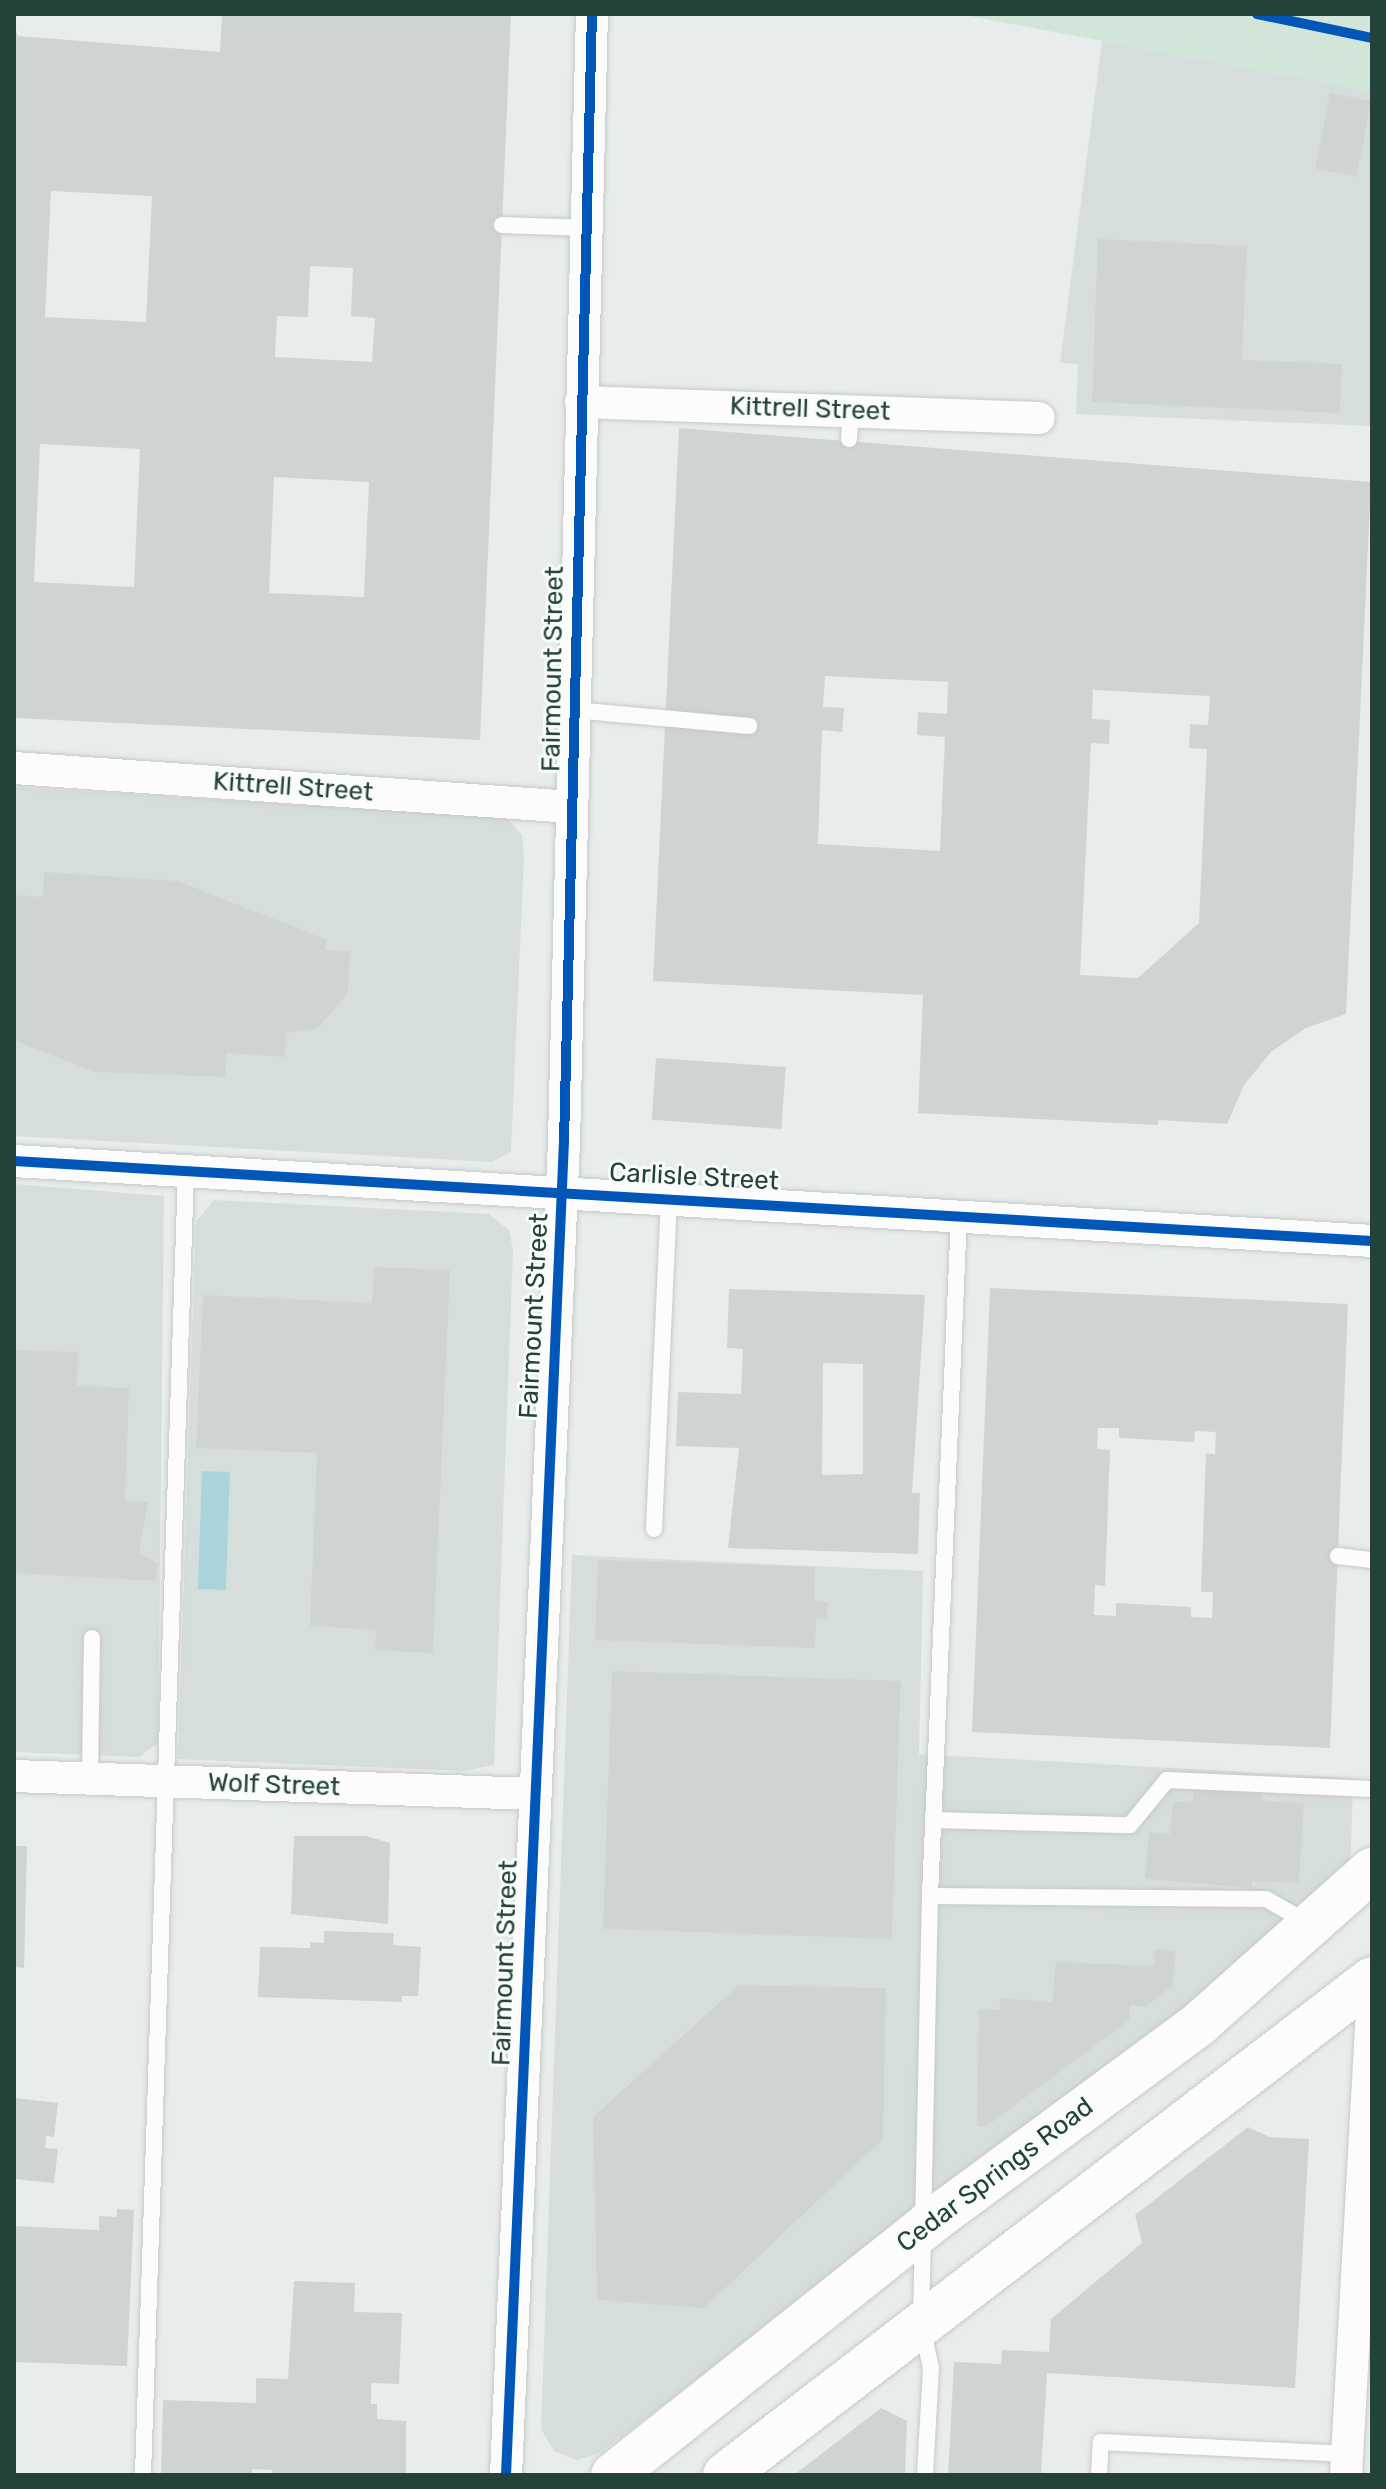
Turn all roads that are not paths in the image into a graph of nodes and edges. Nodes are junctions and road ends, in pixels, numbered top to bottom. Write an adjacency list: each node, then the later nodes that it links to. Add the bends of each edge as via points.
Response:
1 (592, 14): 3 (street, Fairmount Street)
2 (502, 225): 3 (lane)
3 (587, 228): 4 (street, Fairmount Street)
4 (581, 402): 5 (street, Kittrell Street, via 850,425); 6 (street, Fairmount Street)
5 (1039, 418)
6 (574, 710): 7 (lane); 9 (street, Fairmount Street)
7 (749, 726)
8 (14, 768): 9 (street, Kittrell Street)
9 (572, 807): 12 (street, Fairmount Street)
10 (14, 1161): 11 (street, Carlisle Street)
11 (186, 1170): 12 (street, Carlisle Street); 22 (lane)
12 (561, 1192): 13 (street, Carlisle Street); 24 (street, Fairmount Street)
13 (669, 1198): 14 (street, Carlisle Street); 16 (lane)
14 (959, 1215): 15 (street, Carlisle Street); 25 (lane)
15 (1372, 1241)
16 (654, 1529)
17 (1338, 1556): 18 (lane)
18 (1372, 1560)
19 (92, 1638): 21 (lane)
20 (14, 1776): 21 (street, Wolf Street)
21 (90, 1778): 22 (street, Wolf Street)
22 (166, 1781): 24 (street, Wolf Street); 34 (lane)
23 (1372, 1789): 25 (lane, via 1167,1780 1130,1825)
24 (534, 1794): 35 (street, Fairmount Street)
25 (933, 1820): 27 (lane)
26 (1372, 1870): 28 (main road, Cedar Springs Road)
27 (930, 1896): 28 (lane, via 1266,1899); 31 (lane)
28 (1314, 1926): 31 (main road, Cedar Springs Road, via 1199,2024)
29 (1372, 1979): 32 (main road)
30 (1372, 2008): 33 (street)
31 (928, 2224): 32 (lane); 36 (main road, Cedar Springs Road)
32 (921, 2323): 37 (main road); 38 (lane, via 931,2368)
33 (1347, 2464): 39 (lane, via 1101,2442)
34 (143, 2475)
35 (506, 2475)
36 (613, 2475)
37 (725, 2475)
38 (925, 2475)
39 (1099, 2475)

